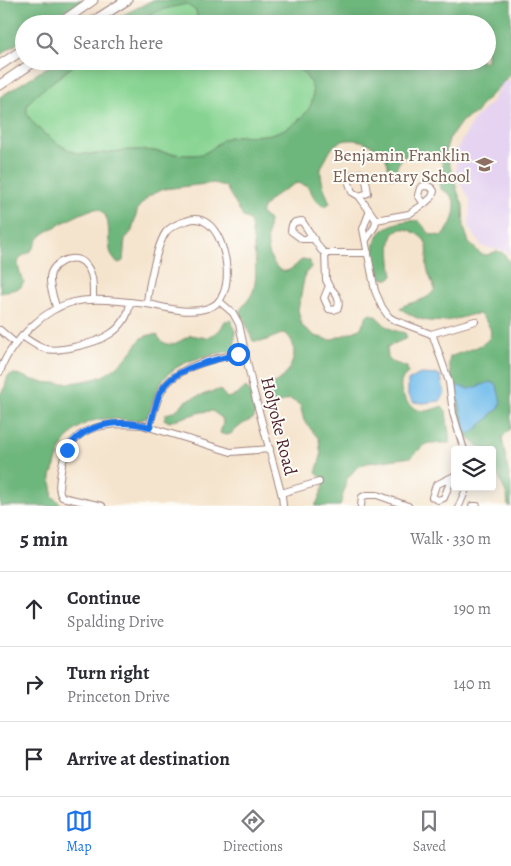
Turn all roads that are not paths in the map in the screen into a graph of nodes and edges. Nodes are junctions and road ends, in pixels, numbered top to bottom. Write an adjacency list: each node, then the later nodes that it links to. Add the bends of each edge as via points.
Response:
1 (93, 0): 3 (highway)
2 (127, 0): 4 (highway)
3 (72, 15)
4 (103, 15)
5 (15, 55): 6 (highway)
6 (0, 65)
7 (22, 70): 8 (highway)
8 (0, 86)
9 (359, 196): 11 (street)
10 (424, 204): 12 (street, via 408,214)
11 (369, 212): 12 (street); 14 (street, via 364,226)
12 (376, 220): 14 (street)
13 (314, 239): 15 (street)
14 (366, 240): 16 (street)
15 (325, 253): 16 (street); 17 (street)
16 (368, 253): 25 (street, via 376,292 386,313 394,320)
17 (329, 286)
18 (93, 299): 20 (street); 22 (street); 22 (street, via 87,266 81,261 66,260 55,266 50,278)
19 (219, 301): 21 (street, via 211,308 189,311); 21 (street, via 226,280 224,250 211,227 192,218 172,226 162,238 157,248); 28 (street, Holyoke Road, via 237,319)
20 (130, 302): 21 (street); 26 (street, via 123,322 113,332 92,343 48,349)
21 (146, 304)
22 (56, 307): 26 (street)
23 (474, 321): 25 (street)
24 (0, 330): 27 (street)
25 (431, 334): 31 (street, via 450,382)
26 (22, 336): 27 (street)
27 (16, 343): 29 (street)
28 (246, 353): 30 (street, via 195,366 178,374 160,395); 32 (street, Holyoke Road)
29 (0, 372)
30 (150, 427): 32 (street, via 231,452); 37 (street, via 106,425 80,434 72,441 63,461 60,493 62,497)
31 (463, 446)
32 (270, 449): 35 (street, Holyoke Road)
33 (319, 482): 35 (street)
34 (466, 491): 42 (street)
35 (281, 493): 38 (street, Holyoke Road)
36 (400, 503): 39 (street, via 371,494 362,497); 40 (street); 41 (street)
37 (102, 506)
38 (283, 506)
39 (361, 506)
40 (391, 506)
41 (408, 506)
42 (459, 506)
43 (472, 506): 44 (street)
44 (477, 506)

